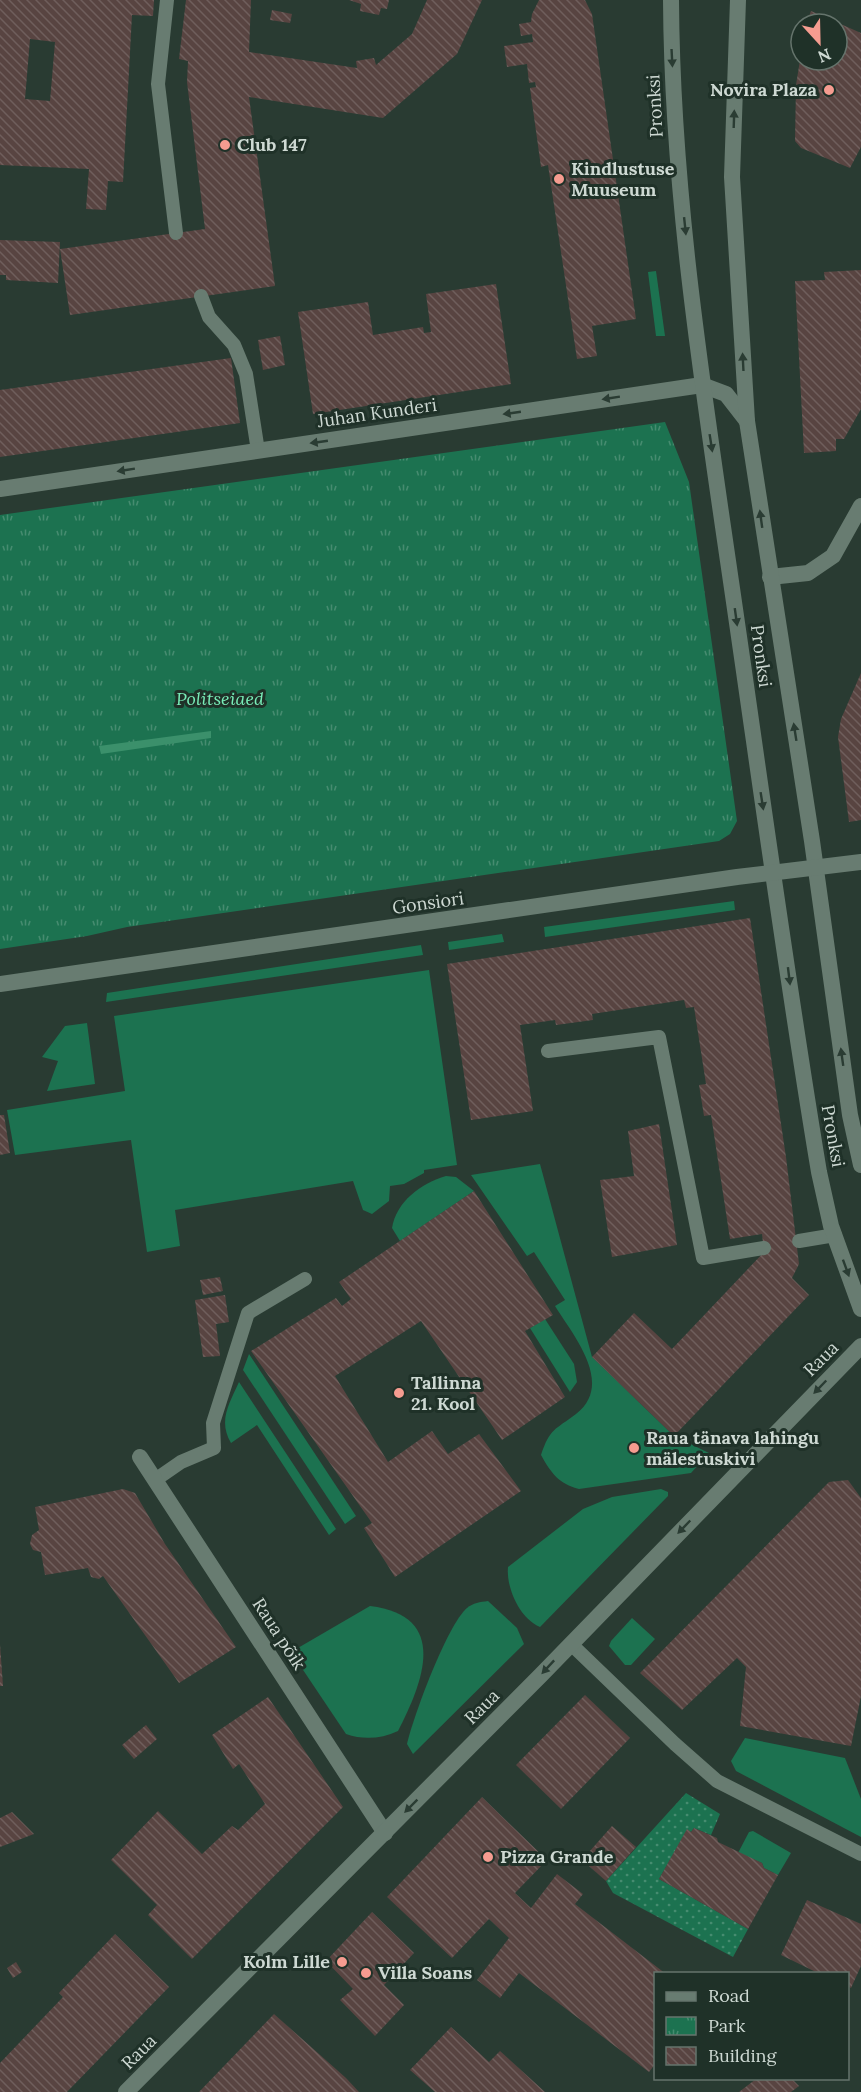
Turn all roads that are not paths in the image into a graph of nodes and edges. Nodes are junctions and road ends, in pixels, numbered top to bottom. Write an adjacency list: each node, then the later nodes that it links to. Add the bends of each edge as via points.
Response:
1 (167, 0): 4 (lane, via 158,84)
2 (671, 0): 6 (main road, Pronksi, one-way to 6, via 678,167)
3 (738, 0): 7 (main road, Pronksi, one-way to 3, via 732,177)
4 (176, 233)
5 (201, 296): 8 (lane, via 209,316 234,345 246,374)
6 (702, 386): 7 (main road, via 726,394); 8 (main road, Juhan Kunderi, one-way to 8); 14 (main road, Pronksi, one-way to 14)
7 (747, 421): 11 (main road, Pronksi, one-way to 7)
8 (258, 450): 9 (main road, Juhan Kunderi, one-way to 9)
9 (0, 489)
10 (861, 506): 11 (main road, via 833,556 808,573)
11 (770, 577): 13 (main road, Pronksi, one-way to 11)
12 (861, 862): 13 (main road, Gonsiori)
13 (816, 868): 14 (main road, Gonsiori); 17 (main road, Pronksi, one-way to 13, via 850,1115)
14 (774, 873): 15 (main road, Gonsiori); 18 (main road, Pronksi, one-way to 18, via 819,1172)
15 (0, 984)
16 (548, 1051): 20 (lane, via 659,1037 703,1258)
17 (861, 1165)
18 (835, 1235): 19 (lane); 22 (main road, Pronksi, one-way to 22)
19 (799, 1241)
20 (764, 1248)
21 (305, 1279): 25 (lane, via 248,1313 213,1423 214,1448 181,1462)
22 (861, 1309)
23 (861, 1346): 26 (main road, Raua, one-way to 26)
24 (140, 1457): 25 (main road, Raua põik)
25 (155, 1480): 27 (main road, Raua põik)
26 (571, 1644): 27 (main road, Raua, one-way to 27); 28 (lane, via 717,1781)
27 (385, 1833): 29 (main road, Raua)
28 (861, 1854)
29 (126, 2092)

